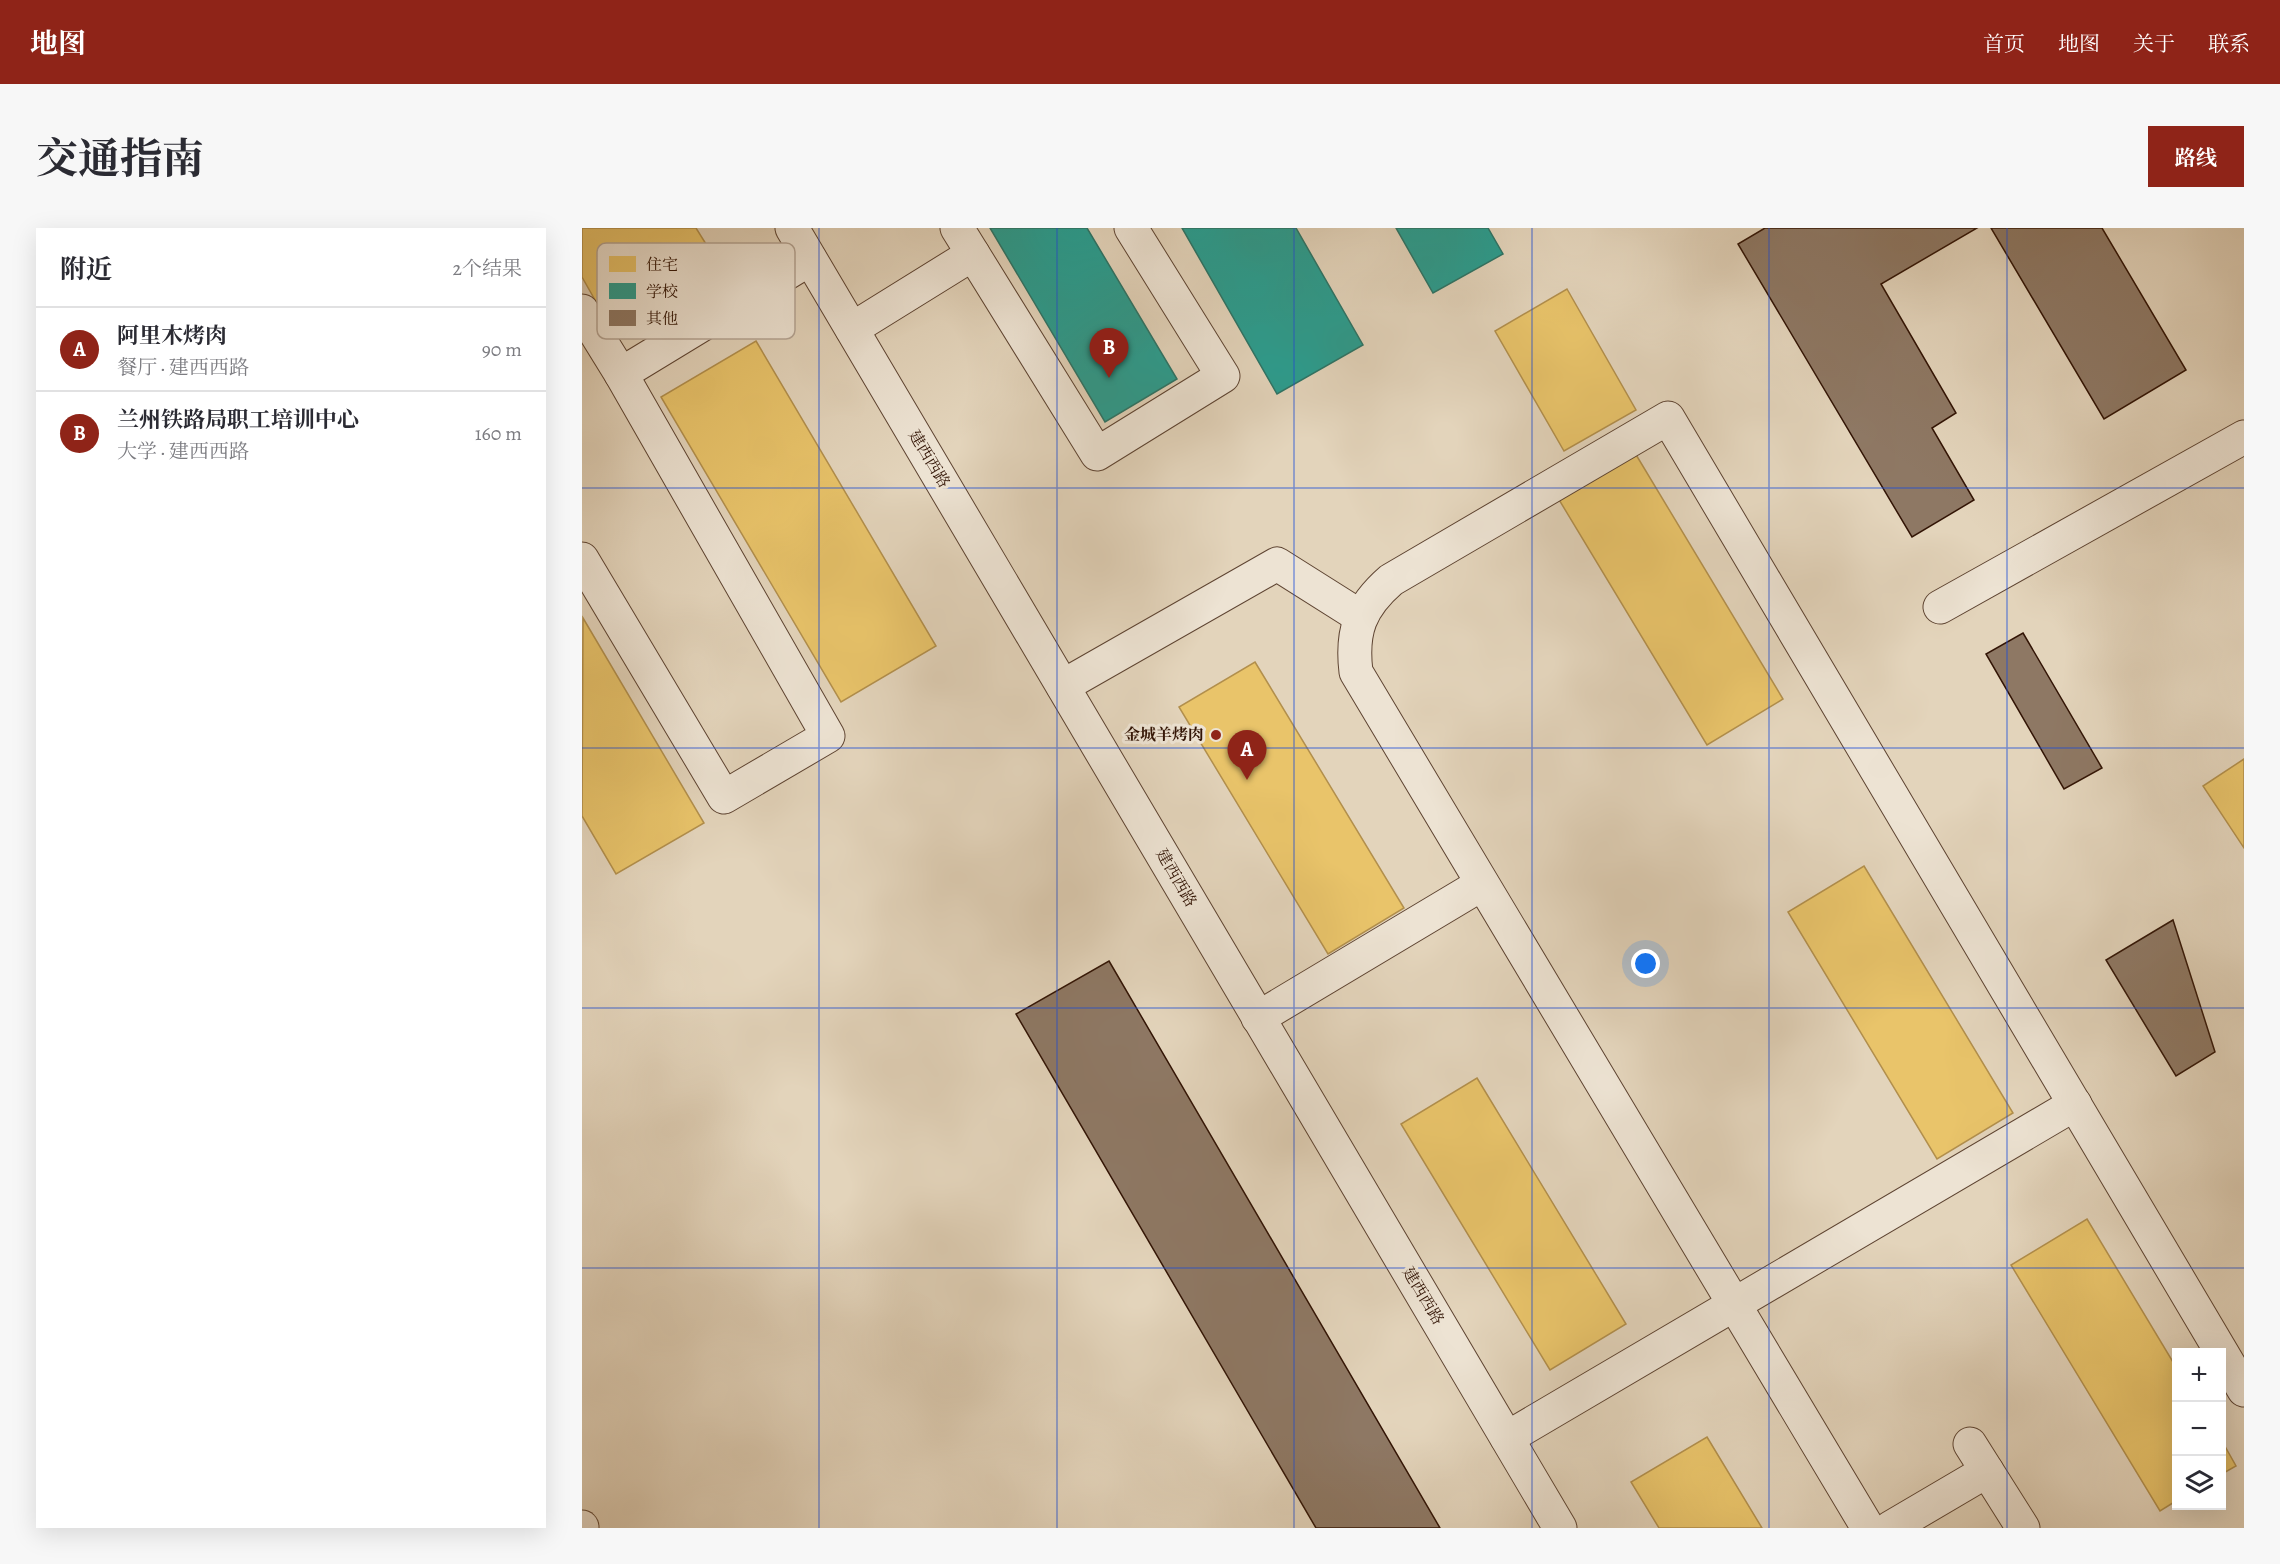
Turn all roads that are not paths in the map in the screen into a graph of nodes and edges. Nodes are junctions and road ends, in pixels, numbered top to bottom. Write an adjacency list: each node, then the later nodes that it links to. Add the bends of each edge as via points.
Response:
1 (792, 228): 4 (street, 建西西路)
2 (1131, 228): 3 (street, via 1222,376 1097,454)
3 (965, 241): 7 (street)
4 (810, 259): 5 (street); 7 (street, 建西西路)
5 (795, 268)
6 (582, 311): 8 (street)
7 (852, 329): 16 (street, 建西西路)
8 (597, 335)
9 (599, 339): 11 (street)
10 (679, 339): 11 (street)
11 (621, 374): 13 (street, via 828,736 724,797)
12 (2244, 436): 14 (street)
13 (582, 559)
14 (1940, 607)
15 (1361, 617): 16 (street, via 1277,564); 17 (street, via 1354,652 1356,672); 19 (street, via 1391,580 1668,418)
16 (1063, 686): 18 (street, 建西西路)
17 (1482, 884): 18 (street); 20 (street)
18 (1258, 1018): 22 (street, 建西西路)
19 (2075, 1104): 20 (street); 21 (street)
20 (1734, 1304): 22 (street); 24 (street)
21 (2244, 1390)
22 (1507, 1438): 23 (street, 建西西路)
23 (1560, 1528)
24 (1868, 1528)
25 (1890, 1528): 26 (street, via 1979,1458)
26 (2023, 1528)

